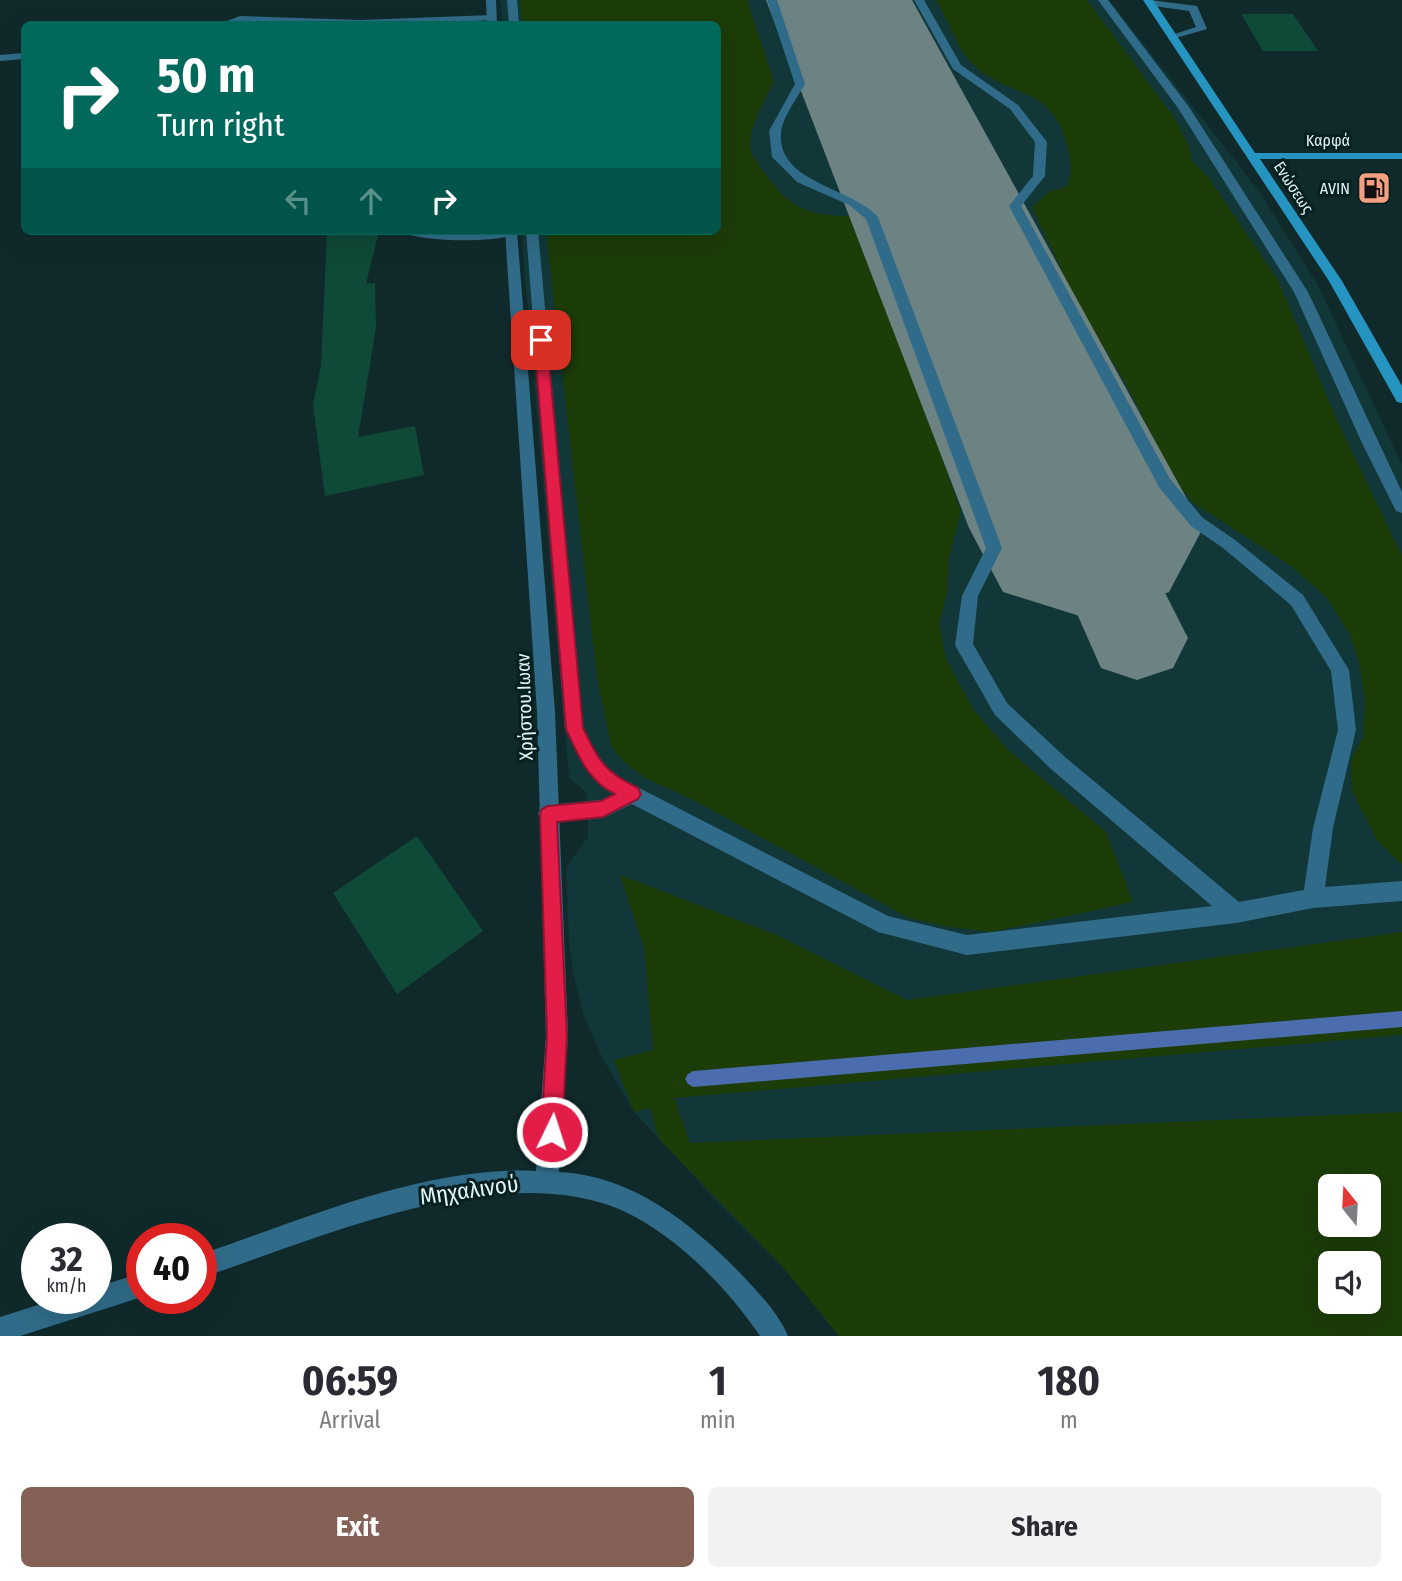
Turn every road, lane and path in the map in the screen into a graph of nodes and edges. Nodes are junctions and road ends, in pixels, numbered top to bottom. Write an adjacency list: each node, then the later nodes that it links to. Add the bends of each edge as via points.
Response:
1 (491, 0): 9 (street)
2 (512, 0): 10 (street)
3 (772, 0): 26 (street, via 800,83 775,131 778,157 801,179 853,202 872,217 994,548 970,596 964,645 1001,709)
4 (919, 0): 25 (street, via 957,67 1014,107 1041,142 1039,176 1015,206 1164,483 1196,522 1297,600 1340,670 1347,730 1323,828)
5 (1103, 0): 21 (street, via 1183,107 1301,292)
6 (1149, 1): 11 (main road, Ενώσεως); 11 (street, via 1193,8 1202,29)
7 (234, 21): 8 (street)
8 (300, 21)
9 (492, 21)
10 (514, 21)
11 (1173, 38): 14 (main road, Ενώσεως)
12 (21, 55): 13 (street)
13 (0, 58)
14 (1254, 156): 15 (main road, Καρφά); 20 (main road, Ενώσεως, via 1342,292)
15 (1402, 156)
16 (449, 235): 17 (street)
17 (490, 235)
18 (511, 235): 23 (street, Χρήστου.Ιωαν, via 541,623)
19 (531, 235): 22 (street, via 574,729 607,781)
20 (1402, 398)
21 (1402, 507)
22 (632, 794): 23 (street, via 603,809); 26 (street, via 886,925 967,945)
23 (548, 814): 27 (street, Χρήστου.Ιωαν, via 557,1036)
24 (1402, 891): 25 (street)
25 (1313, 898): 26 (street)
26 (1236, 913)
27 (547, 1182): 28 (street, Μηχαλινού, via 470,1185 412,1198); 31 (street, Μηχαλινού, via 617,1196 659,1219 729,1279)
28 (217, 1261)
29 (126, 1290): 30 (street)
30 (0, 1330)
31 (775, 1336)

